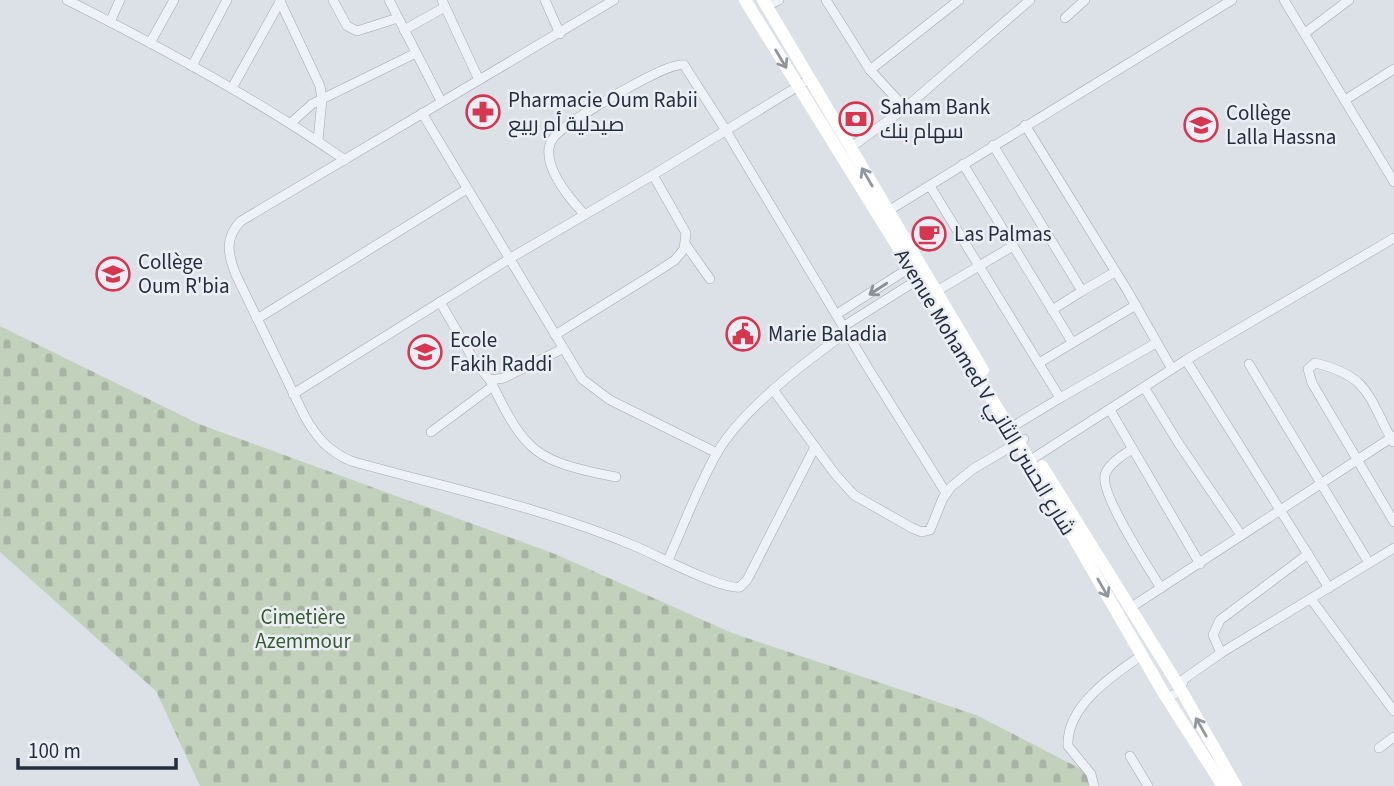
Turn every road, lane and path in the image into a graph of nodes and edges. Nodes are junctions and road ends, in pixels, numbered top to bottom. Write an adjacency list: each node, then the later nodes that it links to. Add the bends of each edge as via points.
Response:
1 (67, 0): 22 (street)
2 (120, 0): 22 (street)
3 (174, 0): 26 (street)
4 (228, 0): 28 (street)
5 (281, 0): 34 (street); 35 (street, via 314,70)
6 (332, 0): 20 (street, via 347,26 357,31)
7 (389, 0): 20 (street)
8 (545, 0): 25 (street)
9 (614, 0): 25 (street)
10 (746, 0): 33 (main road, Avenue Mohamed V شارع الحسن الثاني, one-way to 33)
11 (826, 0): 30 (street)
12 (959, 0): 30 (street)
13 (1030, 0): 38 (street)
14 (1085, 0): 21 (street)
15 (1232, 0): 41 (street)
16 (1284, 0): 24 (street)
17 (1348, 0): 24 (street)
18 (770, 2): 31 (main road, Avenue Mohamed V شارع الحسن الثاني)
19 (444, 4): 23 (street); 32 (street)
20 (398, 18): 23 (street)
21 (1065, 18)
22 (110, 22): 26 (street)
23 (404, 30): 27 (street)
24 (1305, 33): 36 (street)
25 (560, 34): 32 (street)
26 (150, 43): 28 (street)
27 (416, 53): 35 (street); 37 (street)
28 (192, 66): 34 (street)
29 (1394, 69): 36 (street)
30 (870, 70): 38 (street)
31 (810, 79): 33 (street); 45 (main road, Avenue Mohamed V شارع الحسن الثاني)
32 (479, 80): 37 (street)
33 (797, 86): 42 (street); 59 (main road, Avenue Mohamed V شارع الحسن الثاني)
34 (232, 88): 40 (street)
35 (322, 100): 40 (street); 43 (street)
36 (1345, 100): 48 (street)
37 (441, 101): 39 (street)
38 (905, 108): 45 (street)
39 (422, 113): 46 (street); 52 (street)
40 (291, 123): 43 (street)
41 (1025, 125): 44 (street); 61 (street)
42 (725, 129): 49 (street); 54 (street, via 682,64 622,92 559,131 549,146 553,168); 69 (street)
43 (318, 140): 46 (street)
44 (993, 145): 47 (street); 64 (street)
45 (850, 148): 53 (main road, Avenue Mohamed V شارع الحسن الثاني, one-way to 45)
46 (345, 160): 70 (street, via 250,215 232,231 230,258)
47 (963, 164): 51 (street); 57 (street)
48 (1391, 168): 50 (street)
49 (653, 175): 54 (street); 56 (street, via 686,233)
50 (1394, 183)
51 (930, 186): 53 (street); 60 (street)
52 (467, 189): 58 (street); 70 (street)
53 (888, 211): 59 (main road, Avenue Mohamed V شارع الحسن الثاني)
54 (584, 215): 58 (street)
55 (1394, 239): 76 (street)
56 (686, 245): 63 (street); 72 (street, via 670,263)
57 (1013, 246): 60 (street); 68 (street)
58 (509, 259): 66 (street); 72 (street)
59 (914, 265): 62 (main road, Avenue Mohamed V شارع الحسن الثاني); 69 (street, one-way to 69)
60 (979, 265): 65 (street); 77 (street)
61 (1115, 272): 64 (street); 67 (street)
62 (921, 278): 65 (main road, Avenue Mohamed V شارع الحسن الثاني); 71 (street); 89 (main road, Avenue Mohamed V شارع الحسن الثاني)
63 (710, 279)
64 (1082, 291): 68 (street)
65 (935, 292): 86 (main road, Avenue Mohamed V شارع الحسن الثاني)
66 (440, 302): 80 (street); 83 (street)
67 (1136, 305): 73 (street); 74 (street)
68 (1052, 310): 73 (street)
69 (837, 314): 71 (street)
70 (257, 319): 83 (street)
71 (845, 329): 82 (street); 97 (street)
72 (555, 335): 75 (street)
73 (1072, 342): 77 (street)
74 (1156, 343): 79 (street); 84 (street)
75 (562, 349): 80 (street); 92 (street, via 589,387)
76 (1186, 360): 79 (street); 98 (street)
77 (1039, 363): 84 (street)
78 (1249, 364): 96 (street)
79 (1172, 369): 81 (street)
80 (491, 383): 87 (street); 95 (street, via 514,427 536,452 568,467)
81 (1144, 387): 85 (street); 100 (street)
82 (774, 391): 90 (street); 92 (street, via 735,428)
83 (293, 394): 103 (street, via 314,434 342,457 550,515)
84 (1060, 398): 86 (street)
85 (1110, 410): 91 (street); 93 (street)
86 (1017, 424): 89 (main road, Avenue Mohamed V شارع الحسن الثاني)
87 (431, 432)
88 (1393, 439): 94 (street); 94 (street, via 1359,381 1324,365 1310,365 1312,383)
89 (1022, 441): 93 (main road, Avenue Mohamed V شارع الحسن الثاني); 97 (street, via 973,469)
90 (815, 447): 97 (street, via 854,495 918,531 930,530); 103 (street, via 744,584 726,587)
91 (1132, 449): 105 (street); 107 (street, via 1107,470 1105,486)
92 (717, 453): 103 (street)
93 (1032, 459): 109 (main road, Avenue Mohamed V شارع الحسن الثاني); 111 (main road, Avenue Mohamed V شارع الحسن الثاني, one-way to 111)
94 (1358, 459): 96 (street); 99 (street)
95 (615, 477)
96 (1321, 483): 98 (street); 104 (street)
97 (946, 493)
98 (1281, 509): 100 (street); 102 (street)
99 (1394, 522)
100 (1241, 535): 105 (street)
101 (1394, 548): 104 (street)
102 (1308, 554): 106 (street); 110 (street, via 1220,620 1213,635)
103 (668, 560)
104 (1369, 563): 106 (street)
105 (1200, 564): 107 (street)
106 (1329, 587): 108 (street)
107 (1161, 588): 109 (street)
108 (1311, 599): 110 (street); 115 (street)
109 (1130, 608): 112 (main road, Avenue Mohamed V شارع الحسن الثاني)
110 (1221, 653): 112 (street)
111 (1142, 655): 113 (main road, Avenue Mohamed V شارع الحسن الثاني); 119 (street, via 1099,689 1070,727 1068,746)
112 (1178, 682): 113 (street); 114 (street); 120 (main road, Avenue Mohamed V شارع الحسن الثاني, one-way to 112)
113 (1159, 685): 114 (main road, Avenue Mohamed V شارع الحسن الثاني)
114 (1168, 698): 120 (main road, Avenue Mohamed V شارع الحسن الثاني)
115 (1394, 711)
116 (1394, 737): 117 (street)
117 (1379, 748)
118 (1130, 756): 121 (street)
119 (1095, 784)
120 (1225, 784)
121 (1148, 786)

